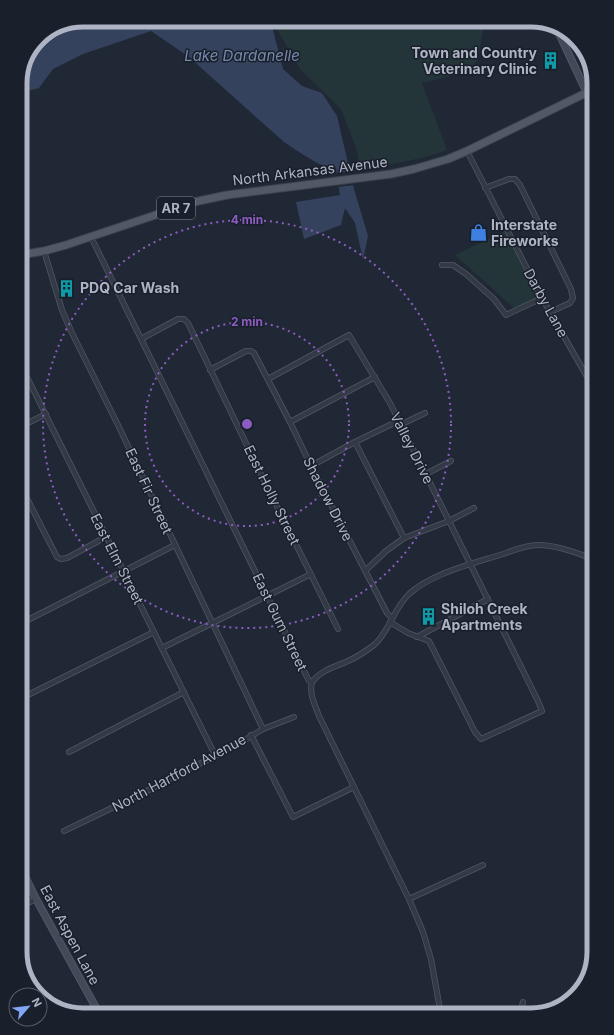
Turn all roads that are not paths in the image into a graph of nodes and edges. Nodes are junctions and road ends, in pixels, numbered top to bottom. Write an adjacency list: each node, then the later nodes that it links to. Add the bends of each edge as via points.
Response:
1 (561, 35): 2 (street)
2 (587, 84)
3 (587, 93): 4 (main road, North Arkansas Avenue / AR 7)
4 (467, 151): 5 (street, Darby Lane); 6 (main road, North Arkansas Avenue / AR 7, via 448,159 391,174 211,198)
5 (486, 188): 10 (street, Darby Lane); 11 (street, via 509,179 520,185 571,289 573,298 570,302)
6 (91, 237): 7 (main road, North Arkansas Avenue / AR 7); 12 (street, East Gum Street)
7 (44, 251): 8 (main road, North Arkansas Avenue / AR 7); 32 (street, East Fir Street, via 71,331)
8 (27, 254)
9 (442, 265): 10 (street, via 453,265 466,274 494,299 506,316)
10 (542, 298): 11 (street, Darby Lane)
11 (550, 312): 16 (street, Darby Lane)
12 (141, 339): 13 (street, East Holly Street, via 178,319 184,319 188,322); 38 (street, East Gum Street)
13 (210, 370): 17 (street, Shadow Drive, via 246,351 251,351); 37 (street, East Holly Street)
14 (27, 377): 19 (street, East Elm Street)
15 (375, 377): 17 (street, Valley Drive, via 349,336); 20 (street); 21 (street, Valley Drive)
16 (587, 377)
17 (268, 379): 20 (street, Shadow Drive)
18 (425, 413): 21 (street)
19 (46, 414): 22 (street); 30 (street, East Elm Street)
20 (290, 422): 25 (street, Shadow Drive)
21 (399, 423): 23 (street); 26 (street, Valley Drive)
22 (27, 424)
23 (355, 442): 25 (street); 31 (street)
24 (451, 461): 26 (street)
25 (311, 466): 36 (street, Shadow Drive)
26 (426, 474): 29 (street, Valley Drive)
27 (27, 499): 30 (street, via 57,557 61,559)
28 (474, 508): 29 (street)
29 (449, 521): 31 (street); 34 (street, Valley Drive)
30 (106, 537): 35 (street, East Elm Street)
31 (404, 538): 36 (street)
32 (175, 545): 35 (street); 42 (street, East Fir Street)
33 (587, 557): 34 (street, via 552,546 537,545)
34 (470, 564): 39 (street, Valley Drive); 41 (street, via 415,589 400,603)
35 (123, 571): 40 (street); 44 (street, East Elm Street)
36 (366, 571): 41 (street, Shadow Drive)
37 (311, 574): 38 (street); 43 (street, East Holly Street)
38 (267, 596): 42 (street); 47 (street, East Gum Street, via 309,681)
39 (488, 599): 45 (street); 45 (street, Valley Drive, via 542,711 481,739 475,732 429,641)
40 (27, 620)
41 (391, 620): 45 (street, via 408,634); 47 (street, via 372,646 329,668)
42 (212, 623): 46 (street); 51 (street, East Fir Street)
43 (338, 629)
44 (154, 632): 46 (street, East Elm Street); 49 (street)
45 (417, 637)
46 (162, 648): 48 (street, East Elm Street)
47 (312, 682): 55 (street, East Gum Street, via 312,698 319,716)
48 (184, 692): 53 (street); 54 (street, East Elm Street)
49 (27, 696)
50 (294, 717): 51 (street, North Hartford Avenue)
51 (263, 729): 52 (street, North Hartford Avenue)
52 (251, 735): 54 (street, North Hartford Avenue); 55 (street, via 293,817)
53 (69, 752)
54 (215, 755): 56 (street, North Hartford Avenue)
55 (354, 787): 59 (street, East Gum Street)
56 (64, 831)
57 (483, 864): 59 (street)
58 (27, 880): 60 (street, East Aspen Lane)
59 (410, 898): 64 (street, East Gum Street, via 431,958)
60 (36, 899): 61 (street); 63 (street, East Aspen Lane)
61 (27, 904)
62 (524, 1002): 65 (street)
63 (96, 1008)
64 (440, 1008)
65 (522, 1008)

